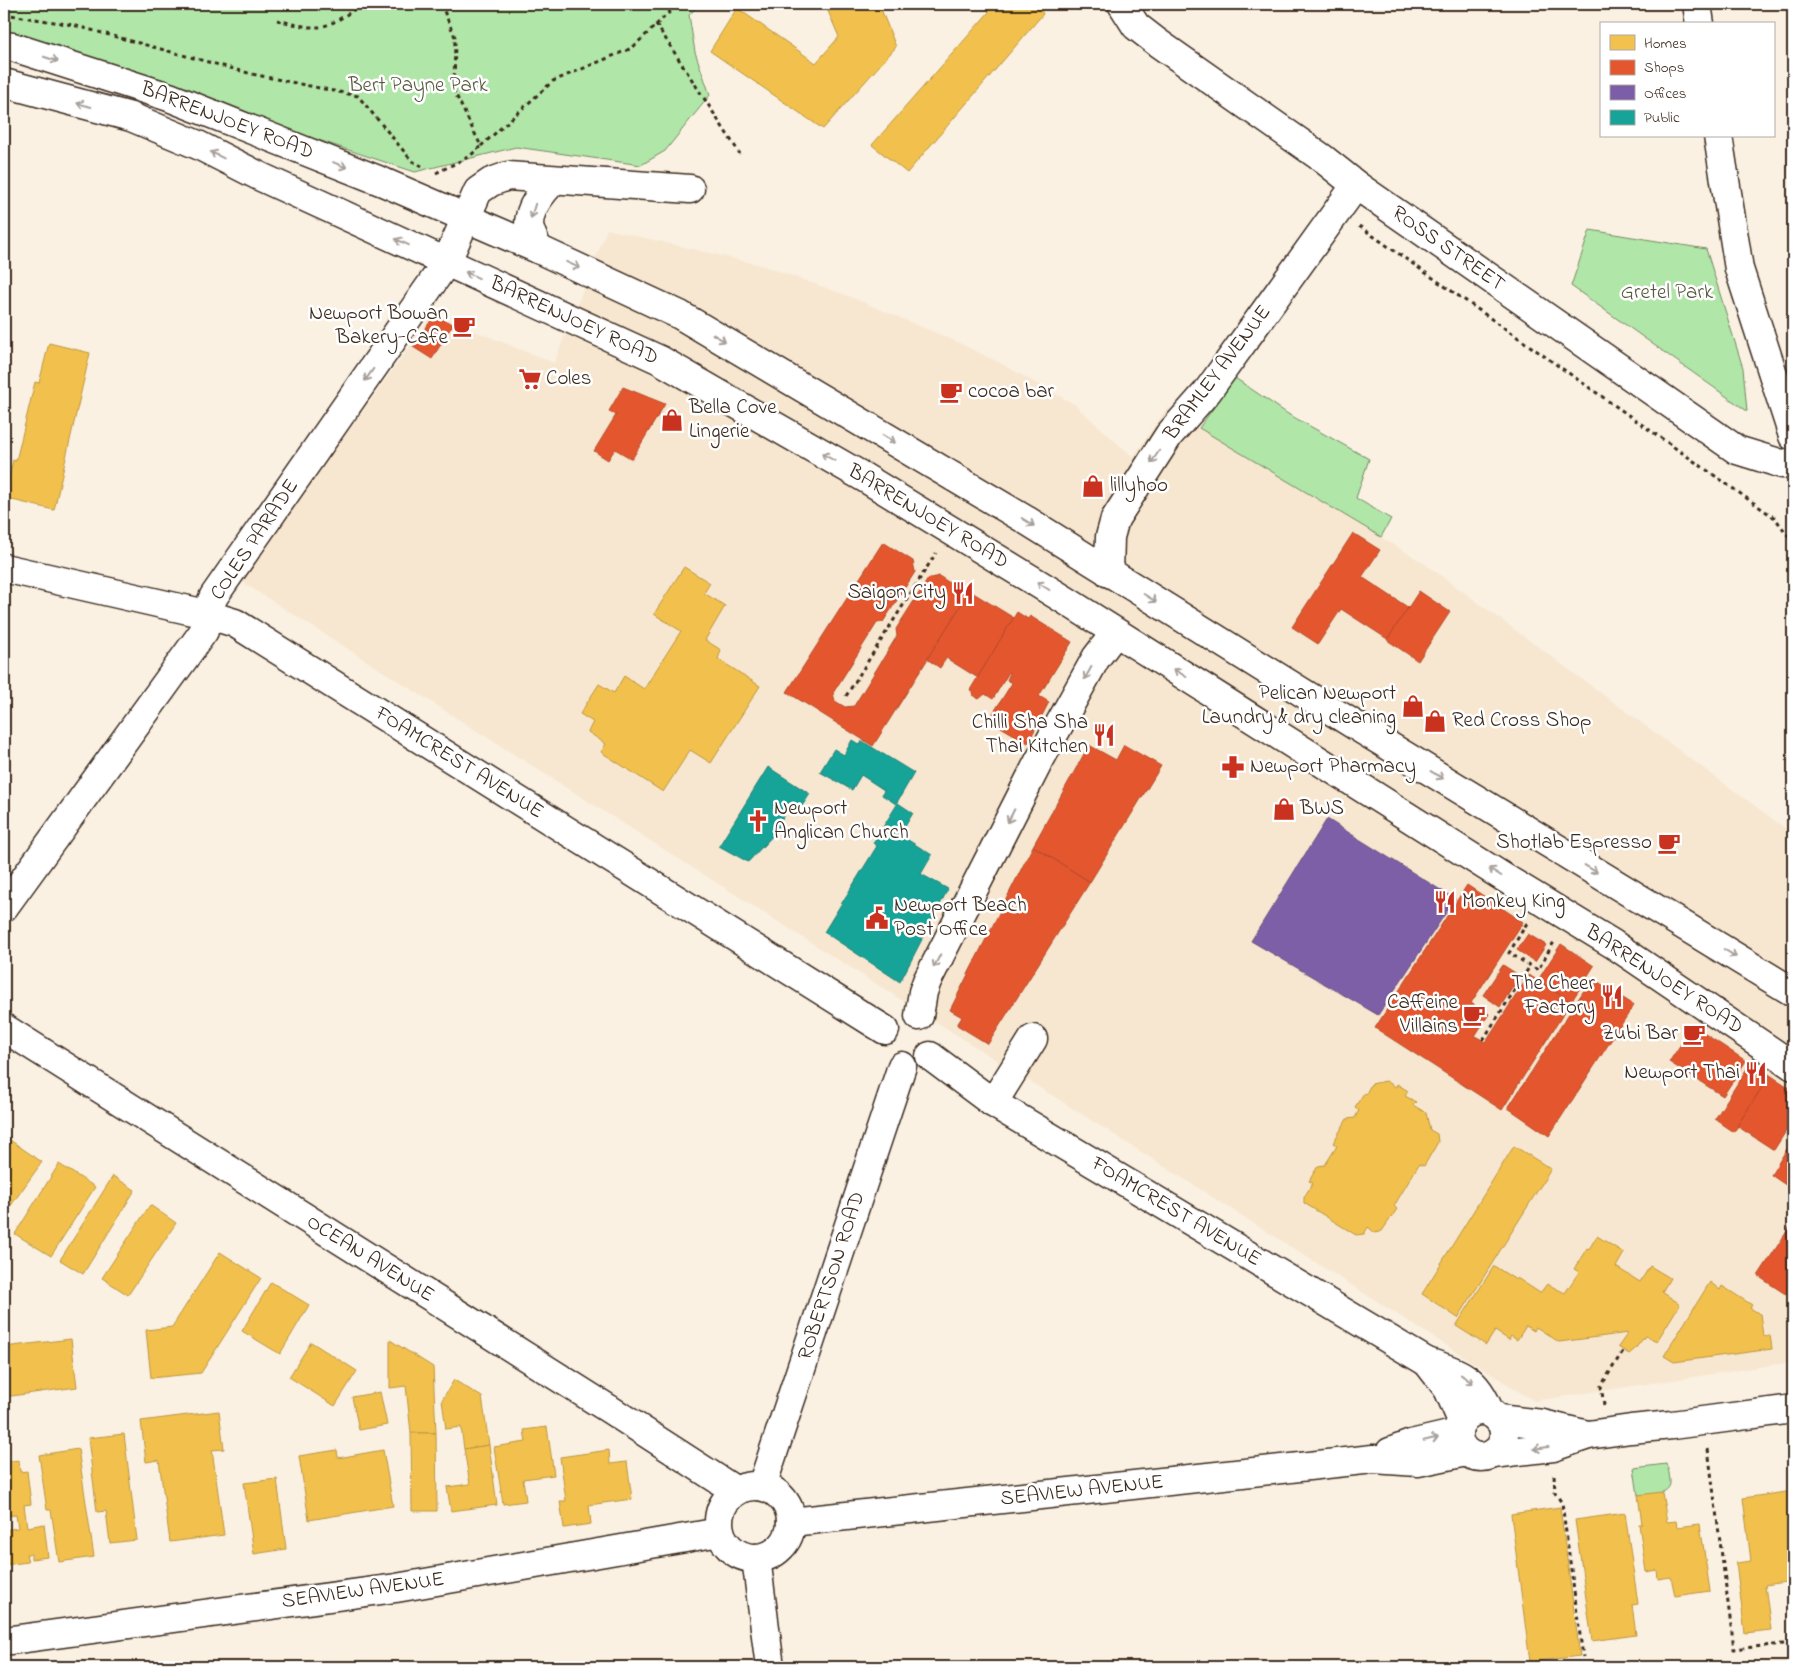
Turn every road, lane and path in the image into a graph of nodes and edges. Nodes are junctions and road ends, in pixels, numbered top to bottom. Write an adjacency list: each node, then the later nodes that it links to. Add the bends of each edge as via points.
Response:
1 (360, 4): 9 (path, via 320,27)
2 (441, 4): 15 (path, via 455,37 454,91)
3 (671, 4): 7 (path)
4 (678, 4): 7 (path)
5 (1122, 4): 18 (street, ROSS STREET, via 1136,26)
6 (1697, 4): 10 (street)
7 (669, 11): 11 (path)
8 (4, 14): 15 (path, via 73,25 252,74 358,96 412,161 437,174 470,156)
9 (276, 20)
10 (1700, 22)
11 (656, 24): 15 (path, via 632,48 553,81); 16 (path)
12 (4, 46): 20 (street, BARRENJOEY ROAD, one-way to 20, via 169,97)
13 (4, 83): 23 (street, BARRENJOEY ROAD, one-way to 13, via 198,145 140,121)
14 (1718, 138): 24 (street, via 1739,269)
15 (481, 146)
16 (740, 154)
17 (554, 180): 19 (street, COLES PARADE); 20 (street, COLES PARADE, via 508,176 491,182 478,191); 22 (street, one-way to 22, via 541,192 532,209 529,226)
18 (1356, 185): 25 (street, ROSS STREET, via 1737,450 1782,464); 29 (street, BRAMLEY AVENUE, one-way to 29, via 1207,392 1169,435 1115,519 1110,537)
19 (690, 189)
20 (465, 217): 22 (street, BARRENJOEY ROAD); 23 (street, COLES PARADE)
21 (1354, 223): 26 (path, via 1775,518)
22 (538, 249): 29 (street, BARRENJOEY ROAD, one-way to 29, via 680,315)
23 (446, 263): 30 (street, COLES PARADE, one-way to 30, via 214,596); 31 (street, BARRENJOEY ROAD, one-way to 23, via 865,478 660,360)
24 (1793, 436)
25 (1793, 462)
26 (1793, 542)
27 (938, 550): 32 (path)
28 (4, 568): 30 (street, FOAMCREST AVENUE)
29 (1109, 572): 37 (street, BARRENJOEY ROAD, one-way to 37)
30 (206, 614): 33 (street, COLES PARADE, via 204,631); 40 (street, FOAMCREST AVENUE, via 235,623)
31 (1115, 633): 38 (street, one-way to 38, via 1096,658 1034,771 927,981); 45 (street, BARRENJOEY ROAD, one-way to 31, via 1613,944)
32 (846, 696)
33 (4, 907)
34 (1529, 919): 36 (path, via 1509,953)
35 (1556, 937): 36 (path, via 1538,970)
36 (1530, 966): 42 (path)
37 (1793, 992)
38 (919, 1016): 40 (street, via 908,1014 898,1017); 43 (street, via 934,1032)
39 (4, 1028): 57 (street, OCEAN AVENUE, via 609,1408)
40 (885, 1030): 44 (street, via 884,1045 893,1061)
41 (1034, 1039): 46 (street)
42 (1483, 1040)
43 (930, 1056): 44 (street, via 917,1065); 46 (street, FOAMCREST AVENUE)
44 (902, 1066): 57 (street, ROBERTSON ROAD)
45 (1793, 1066)
46 (993, 1103): 48 (street, FOAMCREST AVENUE)
47 (1623, 1350): 49 (path, via 1601,1386)
48 (1427, 1362): 51 (street, FOAMCREST AVENUE, one-way to 51, via 1456,1371 1476,1385); 53 (street, FOAMCREST AVENUE, via 1448,1389)
49 (1604, 1405)
50 (1793, 1409): 52 (street)
51 (1494, 1416): 53 (street, via 1477,1412 1469,1415); 54 (street); 55 (street, via 1503,1428 1504,1438)
52 (1704, 1421): 54 (street); 62 (path, via 1734,1649)
53 (1462, 1435): 55 (street, via 1479,1457); 58 (street, SEAVIEW AVENUE, via 1411,1444 1373,1459)
54 (1588, 1436): 55 (street, one-way to 55, via 1553,1447)
55 (1493, 1454)
56 (1553, 1468): 63 (path, via 1556,1493 1562,1503)
57 (749, 1489): 58 (street, via 774,1491 783,1499); 59 (street, via 724,1503)
58 (791, 1522): 60 (street, via 781,1548)
59 (720, 1532): 60 (street, via 734,1551); 61 (street, SEAVIEW AVENUE, via 396,1588)
60 (756, 1558): 64 (street)
61 (4, 1641)
62 (1793, 1643)
63 (1583, 1657)
64 (770, 1667)

